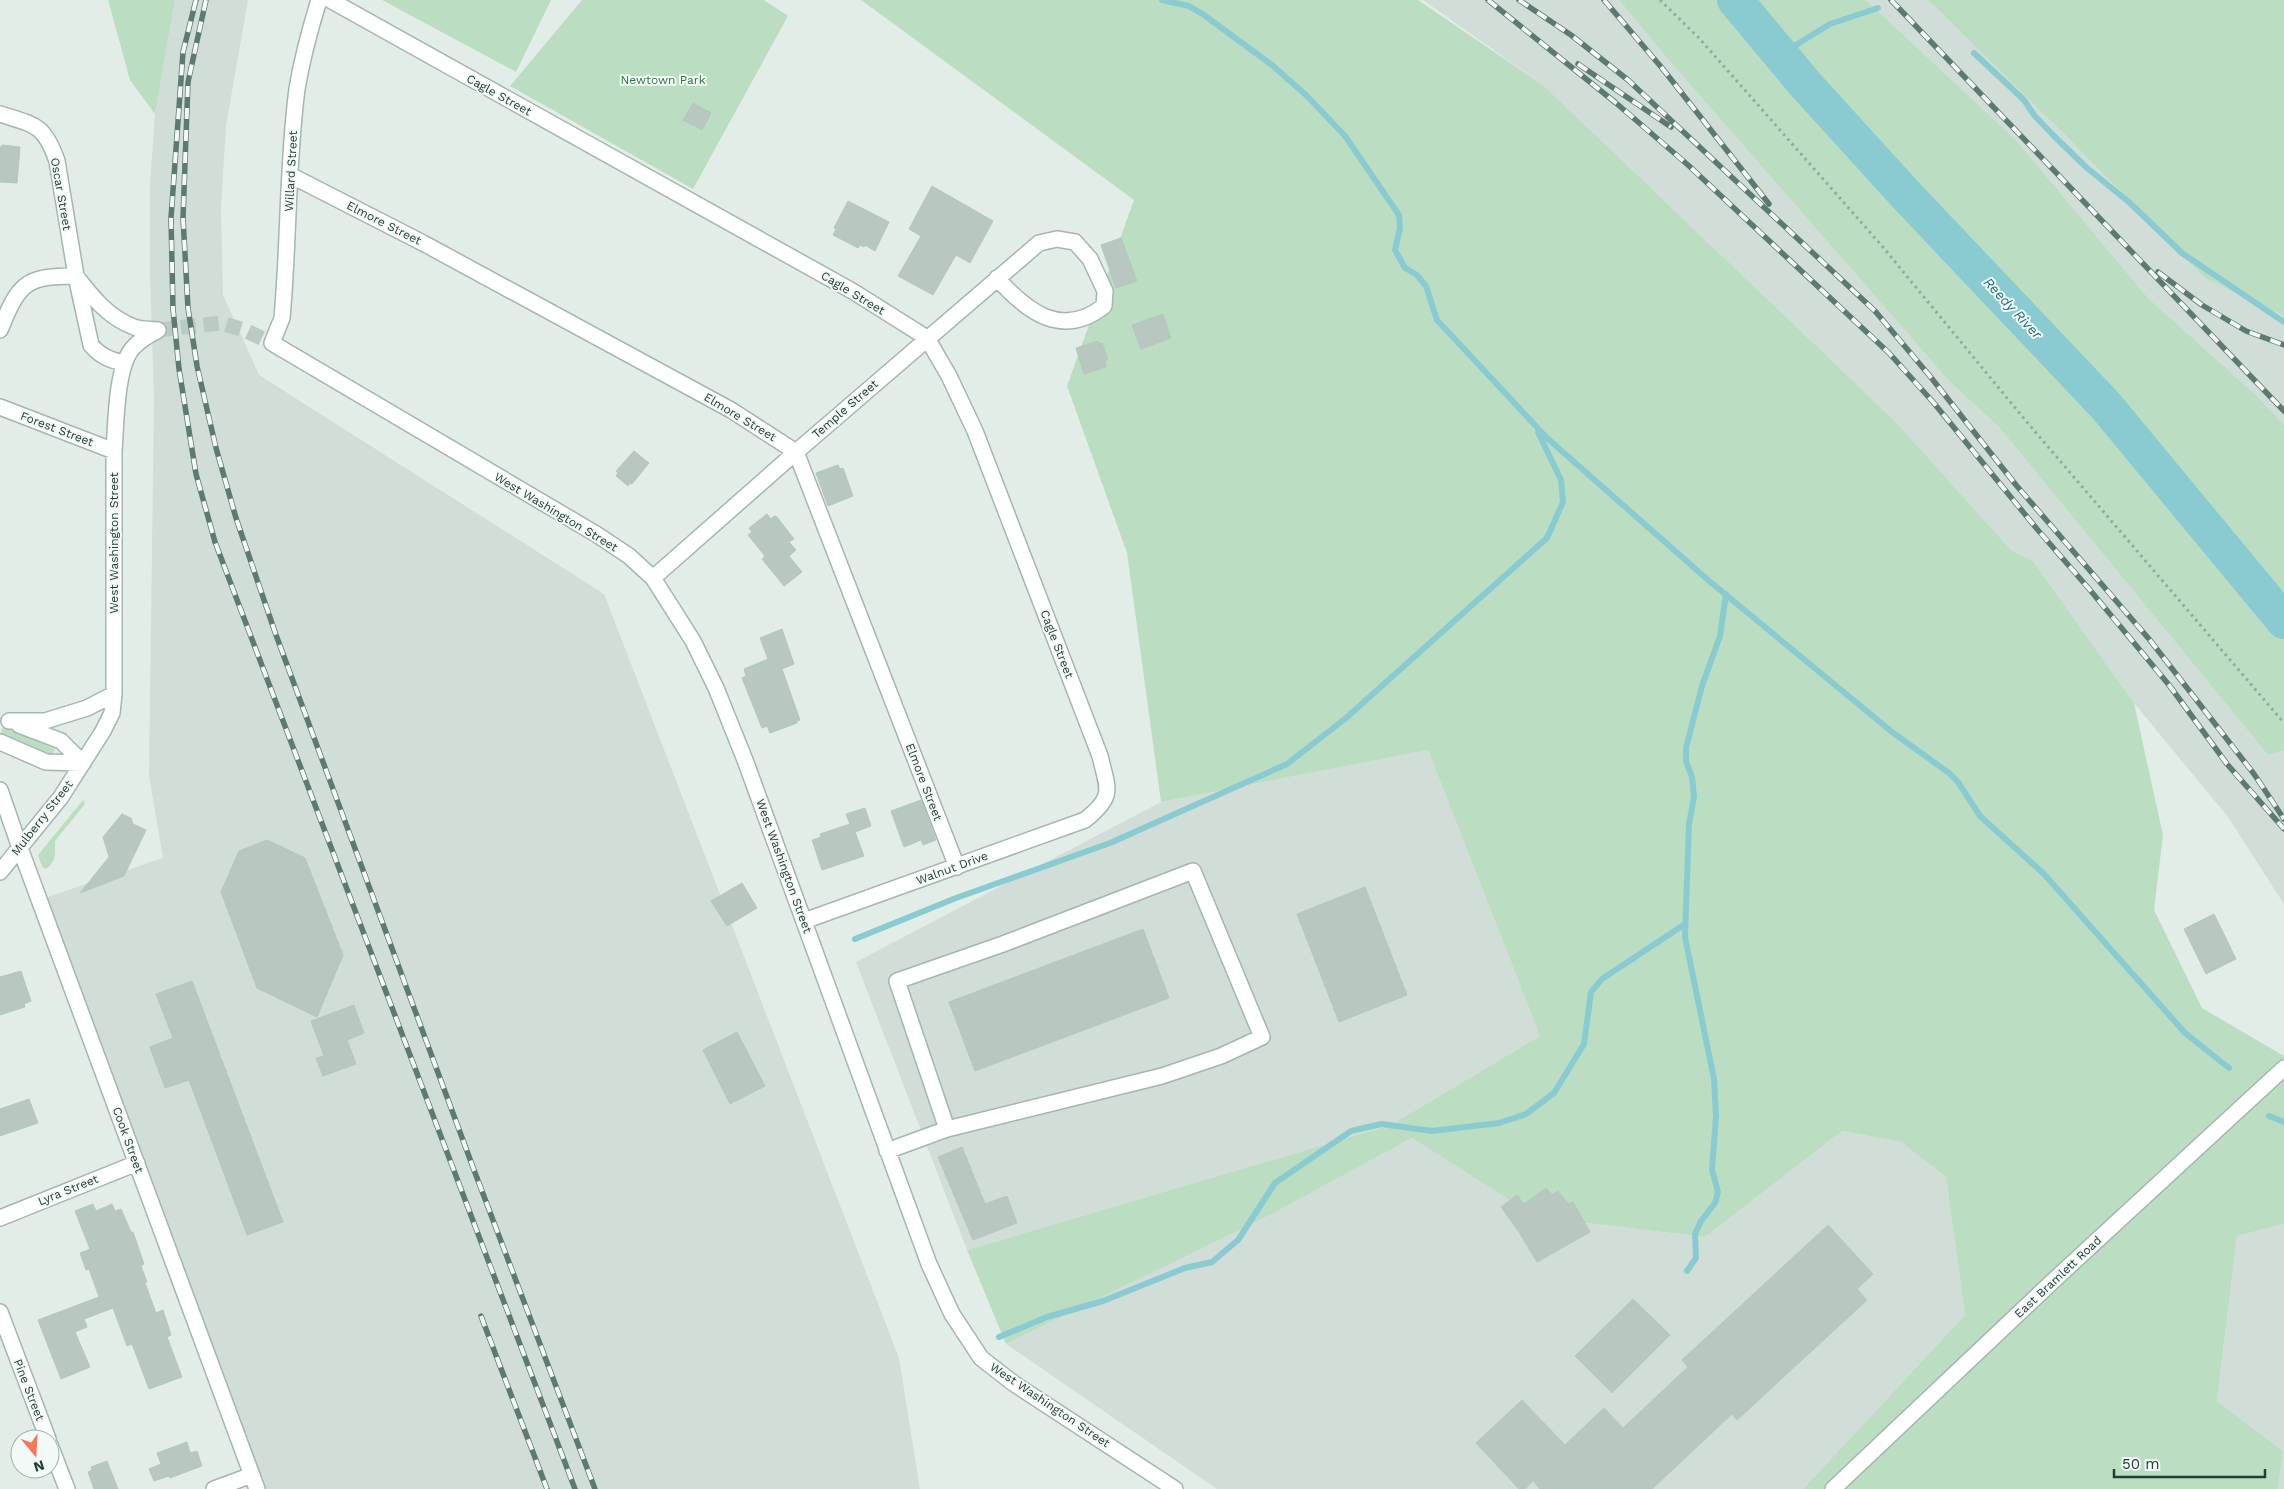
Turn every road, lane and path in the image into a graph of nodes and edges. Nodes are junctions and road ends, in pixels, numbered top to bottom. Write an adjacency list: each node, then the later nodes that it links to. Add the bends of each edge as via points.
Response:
1 (319, 0): 5 (street, Willard Street, via 298,88)
2 (330, 0): 10 (street, Cagle Street, via 854,292)
3 (1660, 0): 19 (path, via 1699,38 1882,246 2026,421)
4 (0, 114): 6 (street, Oscar Street, via 42,130 51,143 57,161)
5 (290, 175): 11 (street, Willard Street, via 282,318); 15 (street, Elmore Street, via 423,243 714,401)
6 (76, 276): 8 (street, via 32,280 19,291); 9 (street, Oscar Street, via 96,302 108,311 134,327); 12 (street, Oscar Street, via 90,345 110,360)
7 (997, 278): 7 (street, Temple Street, via 1039,243 1058,239 1075,242 1090,259 1105,291 1104,306 1077,321 1048,318 1030,310); 10 (street, Temple Street)
8 (0, 330)
9 (158, 330): 12 (street, West Washington Street, via 141,340)
10 (927, 338): 15 (street, Temple Street); 23 (street, Cagle Street, via 975,431 1100,756 1108,788 1105,802)
11 (272, 343): 16 (street, West Washington Street, via 596,534 629,556)
12 (124, 363): 14 (street, West Washington Street)
13 (0, 407): 14 (street, Forest Street)
14 (114, 451): 17 (street, West Washington Street)
15 (796, 452): 16 (street, Temple Street); 25 (street, Elmore Street)
16 (653, 578): 27 (street, West Washington Street, via 693,641 716,688)
17 (114, 694): 18 (street, via 87,708 45,721); 21 (street, West Washington Street, via 112,712)
18 (4, 720): 21 (street, via 61,741)
19 (2284, 723)
20 (0, 742): 21 (street, via 46,762)
21 (83, 763): 24 (street, Mulberry Street, via 61,797)
22 (0, 790): 24 (street, Cook Street)
23 (1097, 811): 25 (street, Walnut Drive, via 1085,820)
24 (20, 848): 26 (street, Mulberry Street); 31 (street, Cook Street)
25 (957, 867): 27 (street, Walnut Drive)
26 (0, 872)
27 (804, 921): 30 (street, West Washington Street)
28 (2284, 1068): 40 (street, East Bramlett Road)
29 (946, 1130): 29 (street, via 1162,1076 1221,1056 1262,1037 1193,871 897,981); 30 (street)
30 (887, 1151): 39 (street, West Washington Street, via 933,1273 952,1314 981,1358 1013,1383)
31 (137, 1163): 32 (street, Lyra Street); 36 (street, Cook Street)
32 (0, 1218)
33 (0, 1312): 34 (street, Pine Street)
34 (44, 1429)
35 (60, 1471): 37 (street)
36 (254, 1482): 38 (street)
37 (67, 1489)
38 (214, 1489)
39 (1175, 1489)
40 (1833, 1489)

